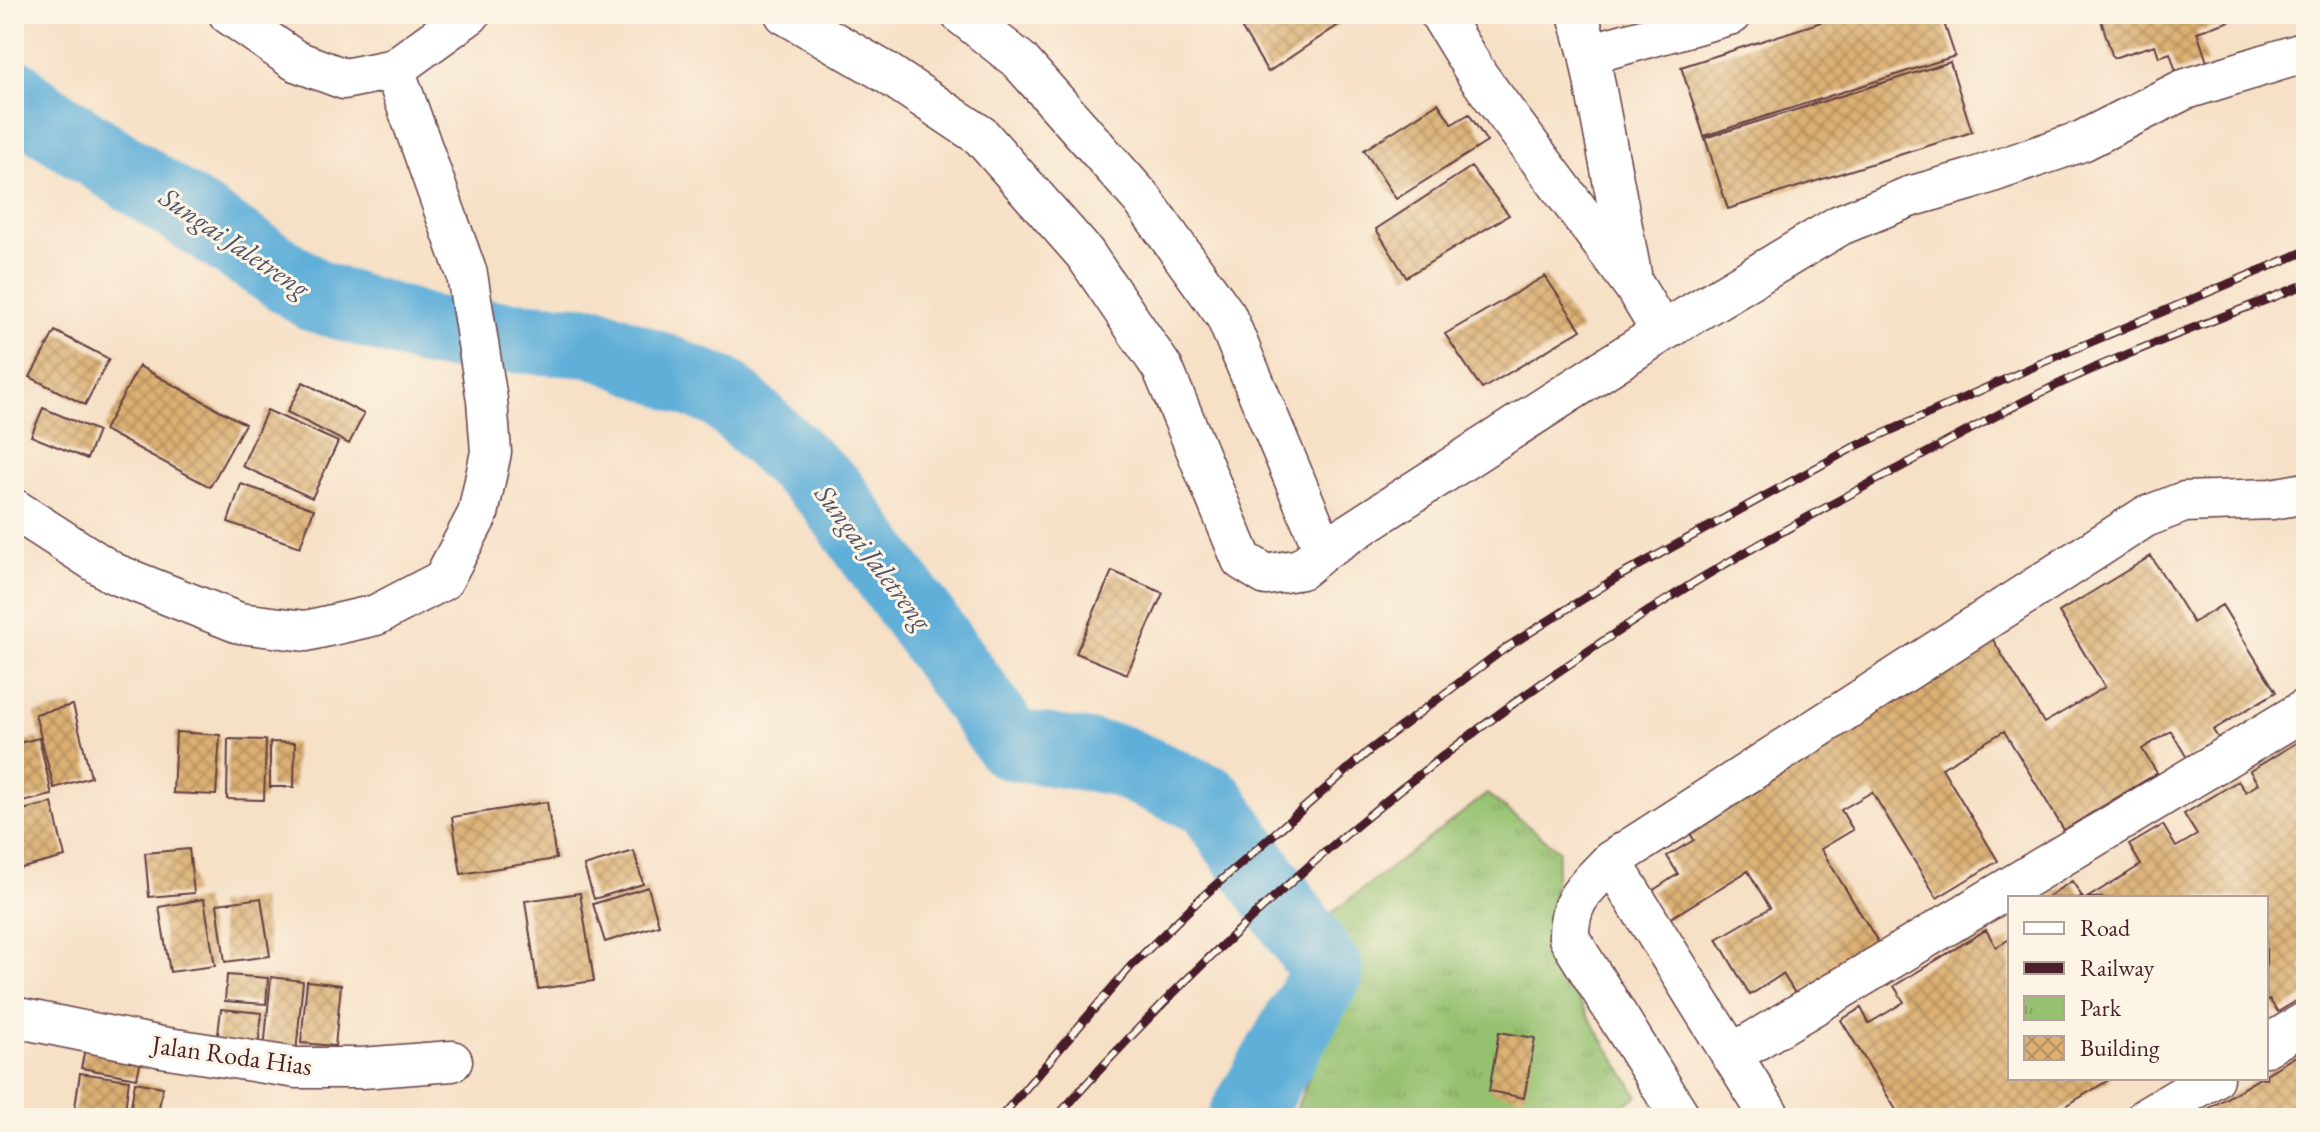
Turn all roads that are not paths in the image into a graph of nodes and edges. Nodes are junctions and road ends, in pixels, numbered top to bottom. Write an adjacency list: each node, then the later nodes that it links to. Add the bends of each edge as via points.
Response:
1 (229, 14): 10 (street, via 296,61 344,79)
2 (470, 14): 10 (street)
3 (785, 14): 15 (street, via 981,136 1085,254 1163,369 1242,560 1266,575 1301,569)
4 (961, 14): 15 (street, via 1019,60 1142,199 1226,316)
5 (1440, 14): 11 (street, via 1478,76)
6 (1578, 14): 9 (street)
7 (1732, 14): 9 (street)
8 (2306, 52): 12 (street, via 2183,90 2082,141 1840,225)
9 (1589, 54): 11 (street)
10 (394, 69): 14 (street, via 467,274 487,400 491,452 478,514 443,580 376,615 306,631 239,623 113,573)
11 (1634, 286): 12 (street)
12 (1662, 332): 15 (street)
13 (2306, 493): 17 (street, via 2184,502 2145,517)
14 (14, 509)
15 (1324, 550)
16 (2306, 709): 21 (street)
17 (1611, 861): 21 (street); 24 (street, via 1575,901 1569,938)
18 (14, 1017): 22 (street, Jalan Roda Hias, via 297,1068)
19 (2306, 1022): 20 (street)
20 (2268, 1045)
21 (1731, 1055): 25 (street)
22 (452, 1061)
23 (2210, 1080): 26 (street)
24 (1663, 1112)
25 (1771, 1118)
26 (2146, 1118)

